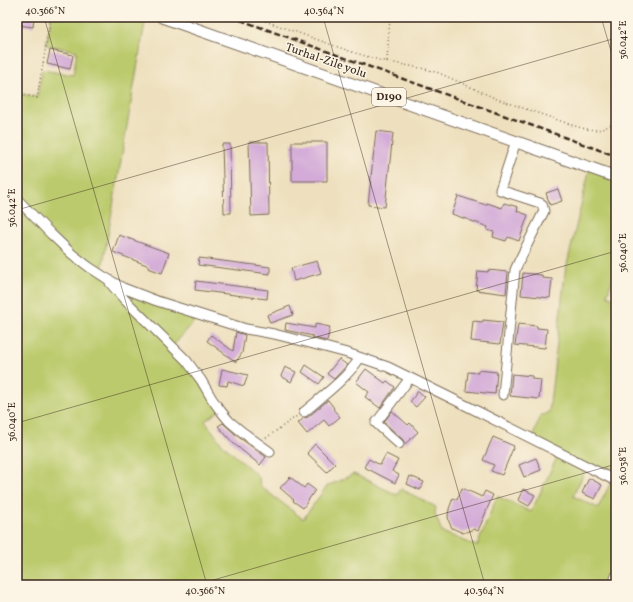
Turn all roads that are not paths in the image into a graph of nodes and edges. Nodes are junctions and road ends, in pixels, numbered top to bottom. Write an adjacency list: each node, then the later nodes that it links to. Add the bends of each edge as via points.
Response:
1 (162, 17): 2 (main road, Turhal-Zile yolu / D190)
2 (516, 141): 3 (main road, Turhal-Zile yolu / D190); 8 (street, via 500,190 540,203 544,211 515,270)
3 (616, 176)
4 (17, 199): 5 (street, via 72,254)
5 (106, 278): 6 (street, via 130,291 228,324); 11 (street, via 186,360 229,421)
6 (360, 358): 7 (street, via 388,367); 9 (street, via 336,386)
7 (410, 378): 10 (street, via 376,423); 12 (street)
8 (503, 395)
9 (304, 412)
10 (398, 444)
11 (270, 452)
12 (616, 481)
13 (616, 576): 14 (street)
14 (613, 585)

